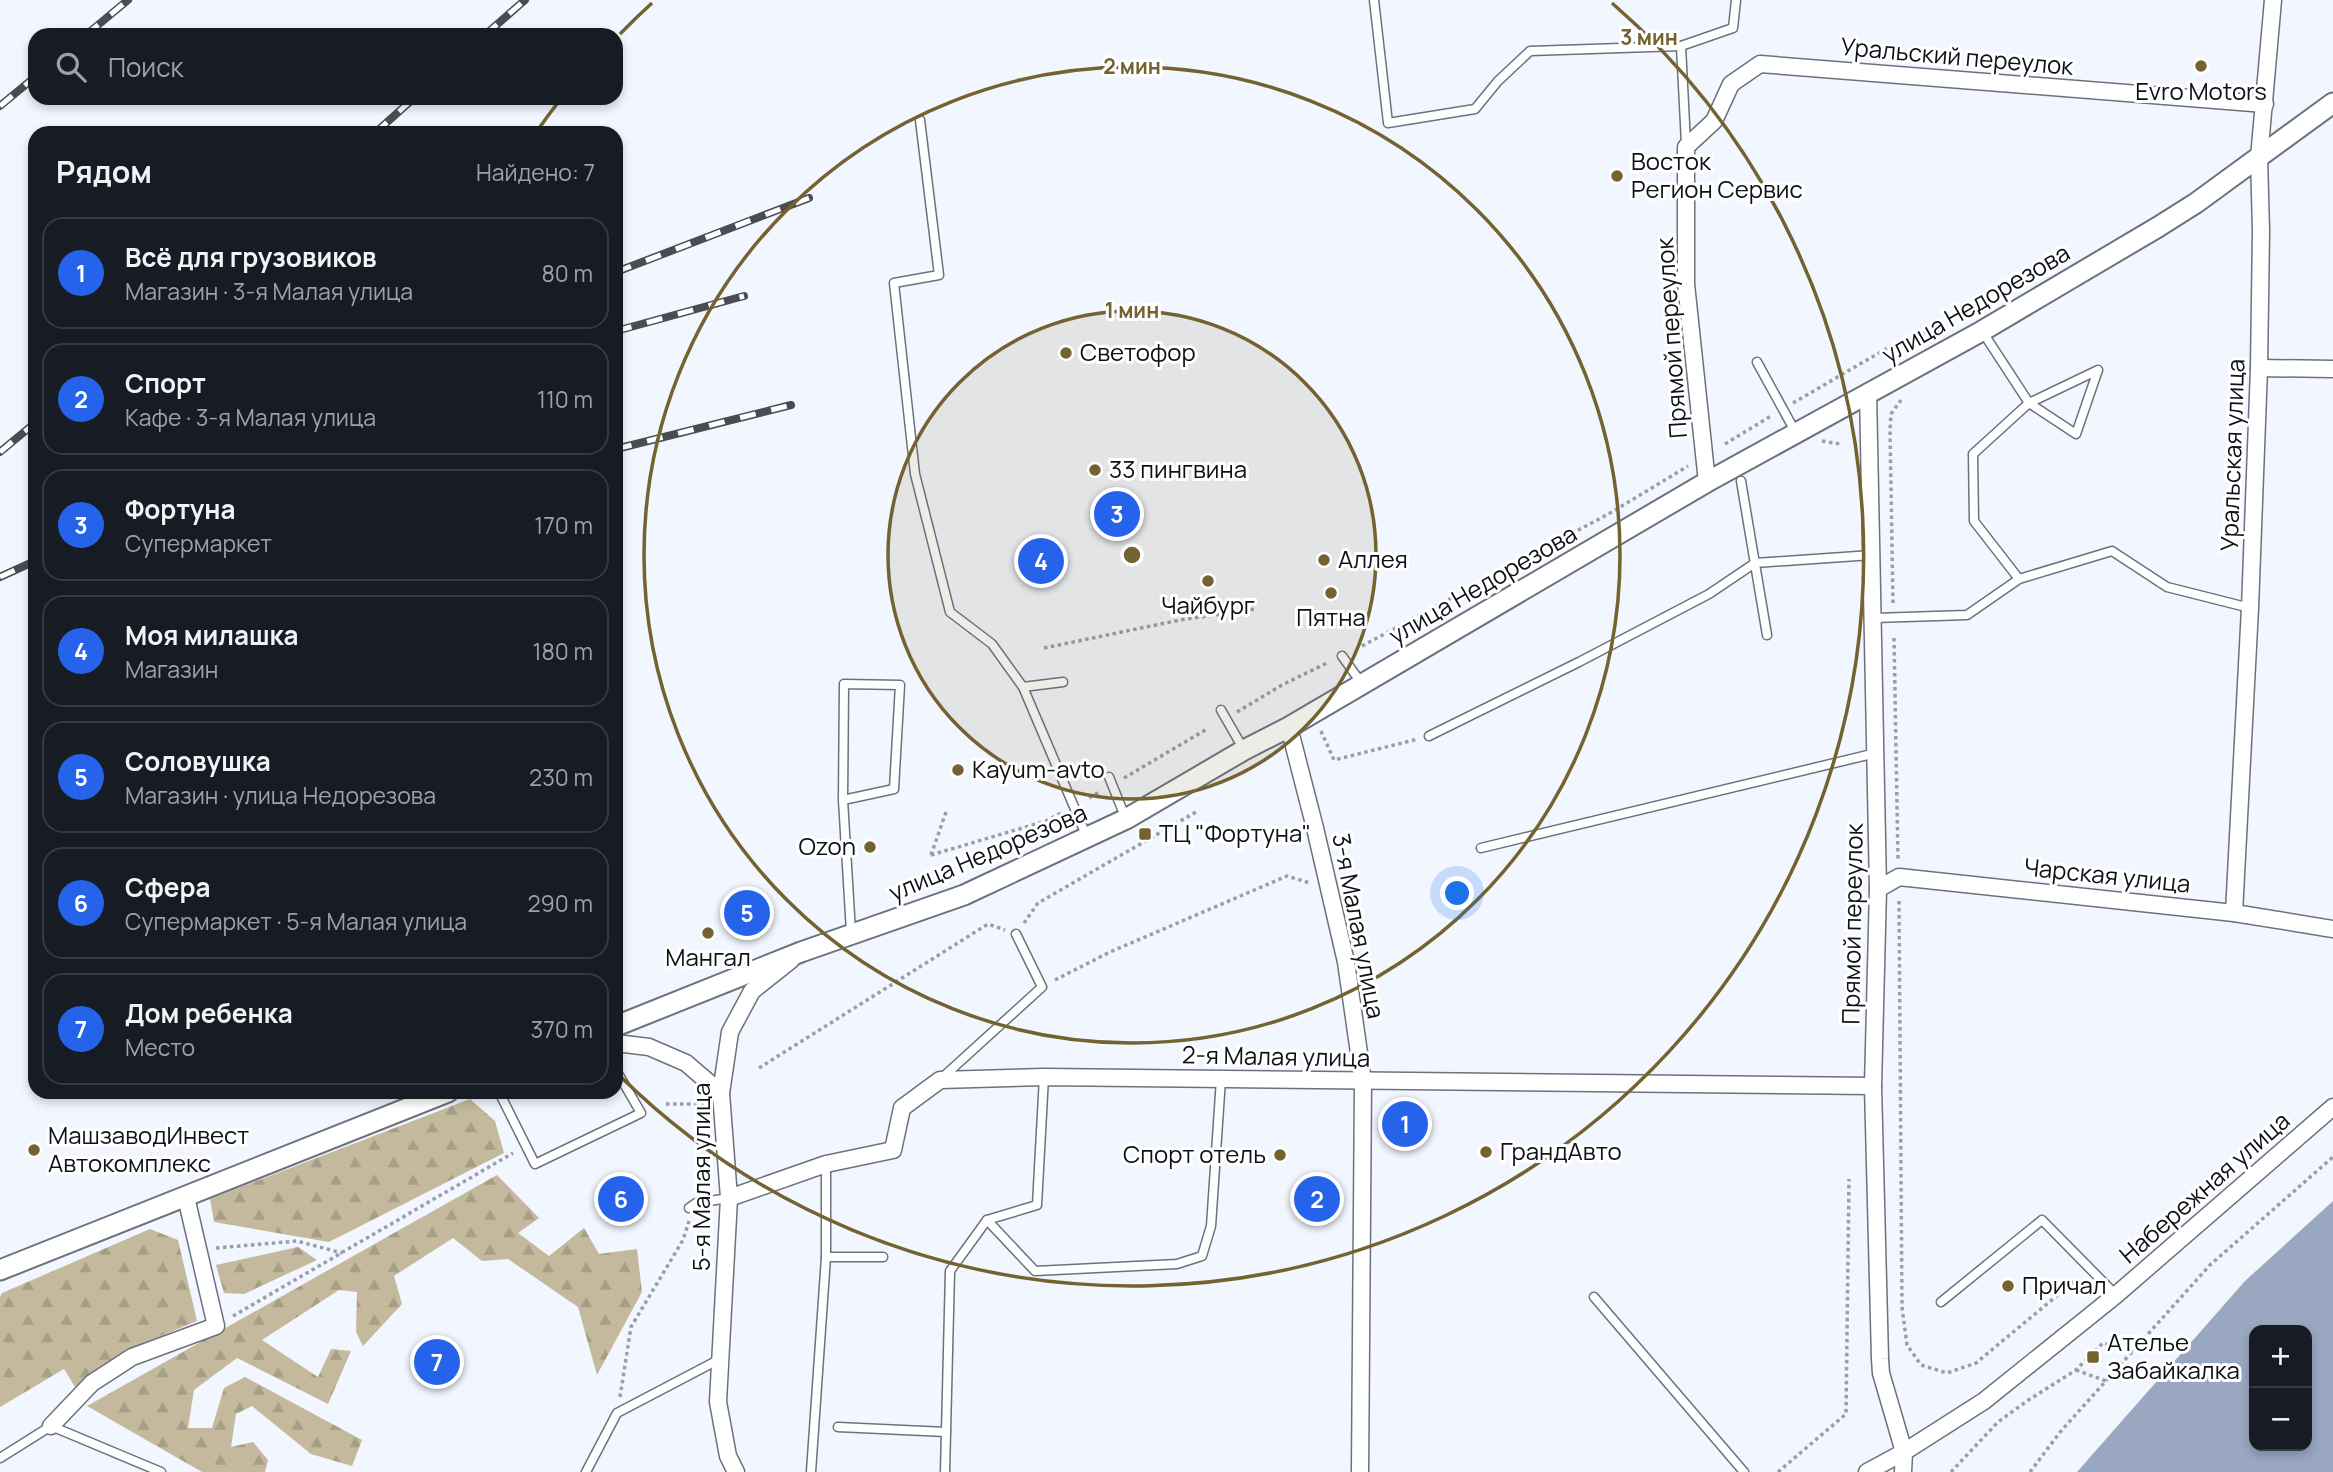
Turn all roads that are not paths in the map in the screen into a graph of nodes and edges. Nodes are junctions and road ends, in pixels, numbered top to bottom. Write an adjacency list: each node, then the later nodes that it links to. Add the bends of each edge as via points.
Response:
1 (1374, 0): 4 (lane, via 1388,123 1475,109 1530,51)
2 (1736, 0): 4 (lane, via 1732,27)
3 (2273, 0): 6 (street, Уральская улица)
4 (1681, 46): 8 (lane)
5 (2333, 103): 9 (street, улица Недорезова)
6 (2264, 104): 8 (street, Уральский переулок, via 1760,64 1731,84 1714,121); 9 (street, Уральская улица)
7 (920, 120): 28 (lane, via 939,275 894,283 915,474 950,612 992,645)
8 (1686, 147): 18 (street, Прямой переулок, via 1686,284)
9 (2259, 158): 10 (street, улица Недорезова, via 2177,215); 12 (street, Уральская улица)
10 (1983, 331): 14 (street, улица Недорезова); 15 (lane)
11 (1757, 362): 16 (lane)
12 (2259, 368): 13 (street); 22 (street, Уральская улица)
13 (2333, 369)
14 (1868, 392): 16 (street, улица Недорезова); 19 (street, Прямой переулок)
15 (2029, 403): 15 (lane, via 2052,392 2098,370 2076,434); 21 (lane, via 1973,454 1974,521)
16 (1796, 433): 18 (street, улица Недорезова)
17 (1741, 481): 20 (lane)
18 (1707, 482): 27 (street, улица Недорезова)
19 (1872, 555): 20 (lane); 23 (street, Прямой переулок)
20 (1755, 563): 24 (lane); 31 (lane, via 1709,594)
21 (2019, 579): 22 (lane, via 2112,551 2168,587); 23 (lane, via 1968,615)
22 (2250, 608): 40 (street, Уральская улица)
23 (1874, 618): 33 (street, Прямой переулок)
24 (1767, 635)
25 (1338, 658): 27 (lane)
26 (1063, 682): 28 (lane)
27 (1362, 684): 30 (street, улица Недорезова)
28 (1023, 687): 37 (lane)
29 (1221, 710): 32 (lane)
30 (1289, 727): 32 (street, улица Недорезова); 50 (street, 3-я Малая улица, via 1346,962)
31 (1429, 736)
32 (1244, 750): 36 (street, улица Недорезова)
33 (1876, 753): 38 (lane); 39 (street, Прямой переулок)
34 (1109, 777): 36 (lane)
35 (843, 800): 35 (lane, via 894,789 900,685 844,684); 43 (lane)
36 (1126, 819): 37 (street, улица Недорезова)
37 (1087, 838): 43 (street, улица Недорезова, via 964,895)
38 (1480, 848)
39 (1878, 889): 40 (street, Чарская улица, via 1899,877); 52 (street, Прямой переулок)
40 (2234, 913): 41 (street, Чарская улица)
41 (2333, 929)
42 (1016, 934): 49 (lane, via 1042,987)
43 (851, 935): 44 (street, улица Недорезова)
44 (802, 952): 45 (street, улица Недорезова); 53 (street, 5-я Малая улица, via 752,991 730,1032)
45 (623, 1023)
46 (623, 1043): 53 (street, via 649,1047 686,1063)
47 (1044, 1077): 48 (street, 2-я Малая улица); 49 (street, 2-я Малая улица); 61 (lane, via 1037,1205)
48 (1221, 1079): 50 (street, 2-я Малая улица); 61 (lane, via 1211,1226 1202,1256 1177,1264 1035,1271)
49 (940, 1080): 57 (street, via 902,1108 893,1150)
50 (1363, 1081): 52 (street, 2-я Малая улица); 79 (street, 3-я Малая улица)
51 (623, 1082): 55 (lane, via 641,1113 535,1164)
52 (1873, 1086): 72 (street, Прямой переулок, via 1881,1373)
53 (721, 1093): 59 (street, 5-я Малая улица)
54 (431, 1099): 58 (street)
55 (502, 1099)
56 (2333, 1107): 65 (street, Набережная улица)
57 (825, 1164): 59 (street); 62 (lane)
58 (186, 1197): 64 (street); 69 (street, via 216,1326 132,1357 92,1383)
59 (729, 1198): 60 (lane); 68 (street, 5-я Малая улица)
60 (692, 1206)
61 (987, 1220): 71 (lane, via 950,1271)
62 (826, 1257): 63 (lane); 77 (lane)
63 (883, 1257)
64 (0, 1270)
65 (2116, 1295): 67 (lane, via 2042,1220); 72 (street, Набережная улица, via 1984,1401)
66 (1594, 1297): 80 (lane)
67 (1941, 1302)
68 (720, 1359): 75 (lane, via 617,1412); 76 (street, 5-я Малая улица, via 718,1402 728,1457)
69 (51, 1426): 73 (lane); 74 (lane)
70 (838, 1427): 71 (lane)
71 (946, 1432): 78 (lane)
72 (1903, 1452): 81 (street, Набережная улица); 82 (street, Прямой переулок)
73 (0, 1458)
74 (161, 1472)
75 (586, 1472)
76 (736, 1472)
77 (811, 1472)
78 (945, 1472)
79 (1360, 1472)
80 (1744, 1472)
81 (1867, 1472)
82 (1903, 1472)

